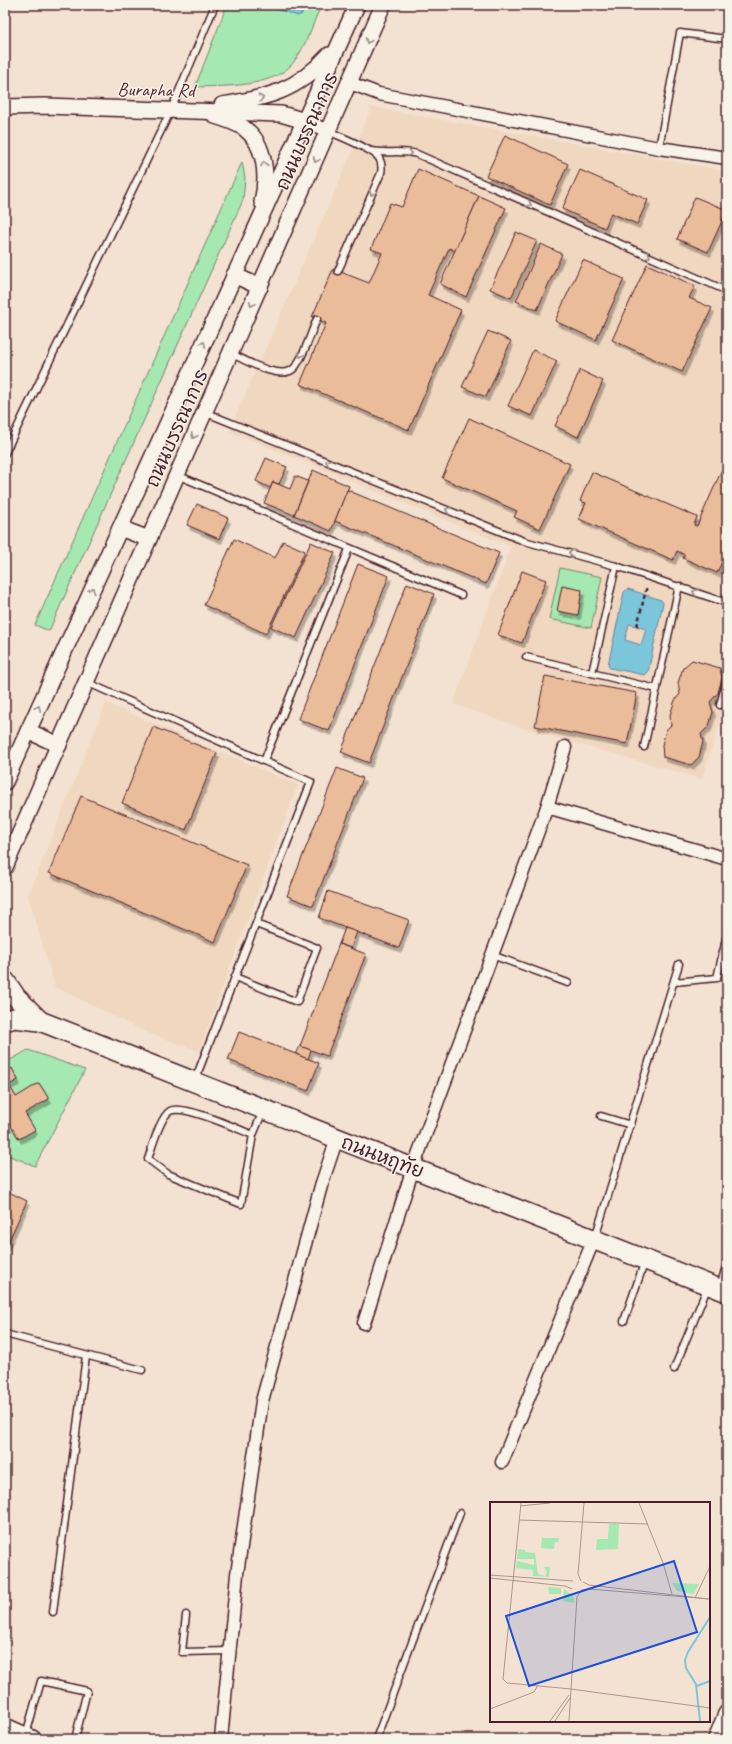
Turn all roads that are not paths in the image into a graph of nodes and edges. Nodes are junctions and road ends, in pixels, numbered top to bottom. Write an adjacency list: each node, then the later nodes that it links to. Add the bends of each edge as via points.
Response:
1 (214, 5): 8 (lane)
2 (357, 5): 5 (street, ถนนบรรณาการ)
3 (383, 5): 6 (street, ถนนบรรณาการ, one-way to 6)
4 (727, 39): 12 (lane, via 680,33)
5 (338, 45): 9 (street, one-way to 5, via 262,98 284,90 316,70); 10 (street, ถนนบรรณาการ)
6 (350, 83): 11 (street, ถนนบรรณาการ); 12 (street, via 379,94)
7 (5, 107): 8 (street, Burapha Rd)
8 (171, 110): 9 (street, Burapha Rd); 23 (lane)
9 (195, 110): 10 (street, Burapha Rd, via 282,114); 15 (street, one-way to 9, via 265,190 265,170 255,139 244,128 230,120)
10 (305, 121): 11 (street); 15 (street, ถนนบรรณาการ)
11 (328, 131): 13 (lane); 18 (street, ถนนบรรณาการ, one-way to 18)
12 (659, 148): 14 (street)
13 (371, 151): 16 (lane, one-way to 16, via 379,158 381,173); 19 (lane, one-way to 19, via 417,154)
14 (727, 158)
15 (255, 230): 17 (street, ถนนบรรณาการ)
16 (338, 271)
17 (234, 275): 18 (street); 25 (street, ถนนบรรณาการ, one-way to 17)
18 (260, 287): 21 (street, ถนนบรรณาการ, one-way to 21)
19 (727, 291)
20 (317, 319): 21 (lane, one-way to 21, via 296,367 286,373 274,372)
21 (230, 353): 22 (street, ถนนบรรณาการ)
22 (204, 412): 24 (street, ถนนบรรณาการ, one-way to 24); 28 (lane, one-way to 22, via 524,540)
23 (5, 453)
24 (177, 475): 26 (street, ถนนบรรณาการ); 27 (lane)
25 (120, 528): 26 (street); 38 (street, ถนนบรรณาการ, one-way to 25)
26 (149, 540): 35 (street, ถนนบรรณาการ)
27 (350, 549): 30 (lane); 42 (lane)
28 (616, 566): 29 (lane); 33 (lane)
29 (679, 586): 31 (lane, one-way to 29, via 724,602); 36 (lane)
30 (461, 595)
31 (727, 595)
32 (526, 657): 33 (lane)
33 (592, 673): 36 (lane)
34 (727, 679): 37 (lane)
35 (86, 682): 39 (street, ถนนบรรณาการ); 42 (lane)
36 (657, 689): 41 (lane)
37 (720, 705)
38 (28, 731): 39 (street); 43 (street, ถนนบรรณาการ)
39 (59, 745): 46 (street, ถนนบรรณาการ)
40 (565, 747): 44 (street)
41 (644, 747)
42 (264, 761): 47 (lane, via 311,782)
43 (5, 782)
44 (547, 807): 45 (street); 49 (street)
45 (727, 859)
46 (5, 867)
47 (256, 924): 51 (lane); 51 (lane, via 317,948 297,1002)
48 (727, 935): 53 (lane, via 717,978)
49 (492, 955): 54 (lane); 63 (street)
50 (679, 964): 53 (lane)
51 (235, 977): 57 (lane)
52 (5, 981): 56 (main road, ถนนหฤทัย, via 16,998)
53 (674, 982): 60 (lane)
54 (568, 983)
55 (5, 1020): 56 (main road, ถนนหฤทัย, via 14,1018)
56 (40, 1021): 57 (main road, ถนนหฤทัย)
57 (194, 1082): 58 (main road, ถนนหฤทัย)
58 (264, 1109): 61 (lane); 62 (main road, ถนนหฤทัย)
59 (601, 1116): 60 (lane)
60 (631, 1125): 64 (lane)
61 (253, 1135): 61 (lane, via 207,1116 179,1109 170,1112 165,1118 148,1159 168,1174 240,1204)
62 (337, 1138): 63 (main road, ถนนหฤทัย); 78 (street, via 321,1186 262,1401 237,1574)
63 (413, 1168): 64 (main road, ถนนหฤทัย); 69 (street)
64 (594, 1240): 65 (main road, ถนนหฤทัย); 74 (street)
65 (645, 1260): 67 (main road, ถนนหฤทัย); 68 (lane)
66 (727, 1262): 67 (lane)
67 (718, 1288): 72 (lane)
68 (624, 1321)
69 (364, 1323)
70 (5, 1334): 71 (lane)
71 (86, 1356): 73 (lane); 76 (lane)
72 (674, 1369)
73 (142, 1370)
74 (502, 1462)
75 (460, 1512): 84 (lane)
76 (54, 1612)
77 (186, 1614): 78 (lane, via 182,1652)
78 (230, 1651): 83 (street)
79 (727, 1714): 85 (main road)
80 (5, 1727): 81 (main road)
81 (29, 1738): 82 (lane, via 41,1681 87,1691)
82 (75, 1739)
83 (221, 1739)
84 (376, 1739)
85 (717, 1739)

